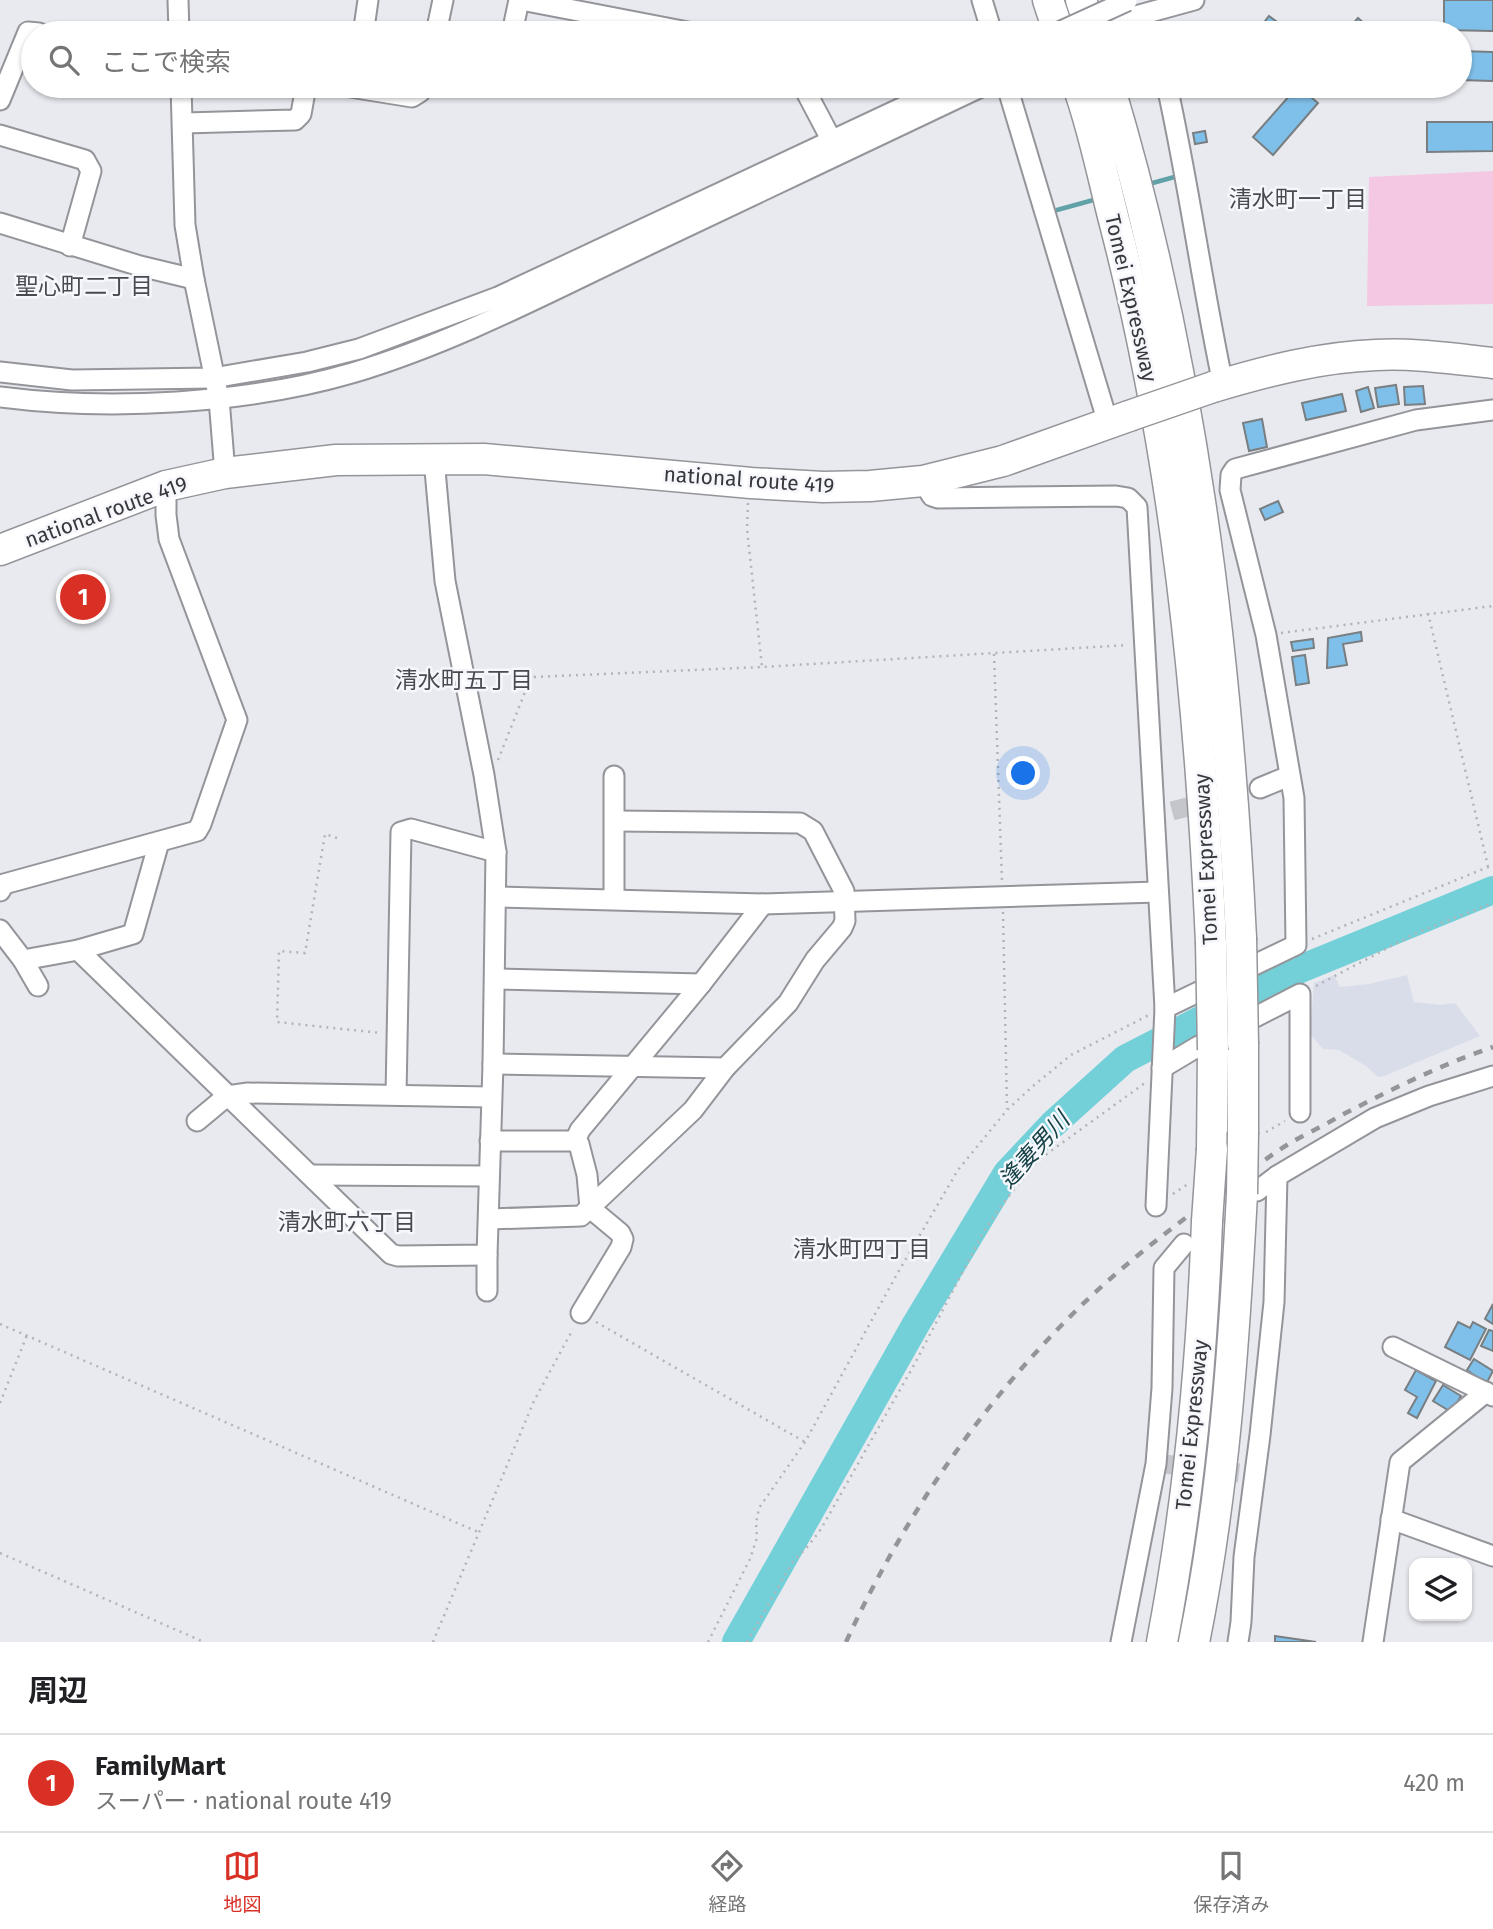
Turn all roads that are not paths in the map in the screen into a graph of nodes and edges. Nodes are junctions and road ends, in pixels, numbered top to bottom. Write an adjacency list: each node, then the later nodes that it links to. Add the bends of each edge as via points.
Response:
1 (178, 0): 10 (street)
2 (368, 0): 11 (street)
3 (443, 0): 12 (street)
4 (520, 0): 13 (street); 14 (street)
5 (982, 0): 15 (street)
6 (1048, 0): 16 (highway)
7 (1081, 0): 17 (highway)
8 (1194, 0): 9 (street)
9 (1132, 7): 18 (street, bridge); 19 (street); 20 (street)
10 (179, 21)
11 (365, 21)
12 (439, 21)
13 (515, 21)
14 (630, 21)
15 (988, 21)
16 (1054, 21)
17 (1089, 21)
18 (1092, 21)
19 (1112, 21)
20 (1143, 21)
21 (21, 49): 31 (street)
22 (182, 98): 32 (street)
23 (304, 98): 32 (street, via 295,120)
24 (809, 98): 34 (street)
25 (922, 98): 34 (street)
26 (958, 98): 43 (street, via 488,322 351,373)
27 (1011, 98): 45 (street)
28 (1081, 98): 98 (highway, Tomei Expressway, bridge, via 1127,270 1179,557 1205,816 1212,942 1212,1149 1195,1424)
29 (1112, 98): 85 (highway, Tomei Expressway, bridge, via 1173,337 1208,553 1235,812 1243,1132)
30 (1169, 98): 41 (street, via 1190,198)
31 (0, 100)
32 (184, 123): 37 (street, via 185,225)
33 (0, 135): 36 (street, via 89,165)
34 (832, 141): 40 (street, via 498,297 404,334 307,362)
35 (0, 223): 36 (street)
36 (70, 246): 37 (street)
37 (194, 279): 40 (street)
38 (1493, 363): 41 (highway, national route 419, via 1377,354 1291,365)
39 (0, 372): 40 (street, via 72,380)
40 (213, 378): 43 (street)
41 (1218, 385): 45 (highway, national route 419, bridge)
42 (0, 397): 43 (street, via 98,403)
43 (219, 399): 47 (street)
44 (1493, 410): 52 (street, via 1416,420 1236,469 1231,475 1230,490 1266,635)
45 (1118, 419): 48 (highway, national route 419, via 1003,461)
46 (434, 458): 47 (highway, national route 419, via 336,460); 48 (highway, national route 419, via 835,487); 56 (street, via 445,581)
47 (225, 473): 49 (highway, national route 419)
48 (923, 481): 58 (street, via 938,498 1115,495 1128,498 1137,507 1162,814)
49 (166, 486): 50 (highway, national route 419); 55 (street, via 169,539 237,720 197,831)
50 (0, 551)
51 (614, 776): 54 (street)
52 (1289, 776): 53 (street); 69 (street, via 1294,798 1296,945)
53 (1260, 788)
54 (615, 821): 60 (street); 61 (street, via 800,823 813,831 844,891)
55 (159, 842): 57 (street, via 4,884); 64 (street, via 134,934)
56 (496, 852): 59 (street); 75 (street, via 411,829 401,832)
57 (0, 891)
58 (1158, 892): 61 (street); 69 (street)
59 (496, 897): 60 (street); 66 (street)
60 (614, 899): 62 (street)
61 (845, 903): 62 (street); 73 (street, via 842,928 788,1003)
62 (763, 904): 67 (street)
63 (0, 930): 65 (street)
64 (78, 950): 65 (street); 76 (street)
65 (23, 960): 68 (street)
66 (495, 979): 67 (street); 70 (street)
67 (701, 984): 72 (street)
68 (38, 986)
69 (1165, 1012): 71 (street)
70 (493, 1064): 72 (street); 77 (street)
71 (1162, 1064): 78 (street, via 1300,994); 86 (street)
72 (632, 1067): 73 (street); 81 (street)
73 (725, 1068): 87 (street, via 692,1110)
74 (1493, 1076): 84 (street, via 1375,1118)
75 (396, 1095): 76 (street); 77 (street)
76 (227, 1096): 79 (street); 82 (street)
77 (491, 1097): 80 (street)
78 (1300, 1112)
79 (197, 1121)
80 (490, 1141): 81 (street); 83 (street)
81 (575, 1141): 87 (street, via 587,1175)
82 (310, 1175): 83 (street); 90 (street, via 391,1254)
83 (489, 1176): 88 (street)
84 (1277, 1176): 85 (street); 100 (street, via 1274,1302 1260,1434 1246,1474)
85 (1249, 1192): 99 (highway, Tomei Expressway, via 1226,1429)
86 (1156, 1206)
87 (590, 1208): 88 (street, via 572,1218); 92 (street, via 623,1239)
88 (489, 1219): 90 (street)
89 (1184, 1244): 97 (street, via 1164,1268 1160,1464)
90 (486, 1255): 91 (street)
91 (487, 1291)
92 (581, 1313)
93 (1393, 1347): 94 (street)
94 (1489, 1394): 95 (street, via 1400,1462)
95 (1391, 1519): 96 (street); 101 (street)
96 (1493, 1556)
97 (1121, 1642)
98 (1162, 1642)
99 (1194, 1642)
100 (1238, 1642)
101 (1373, 1642)

